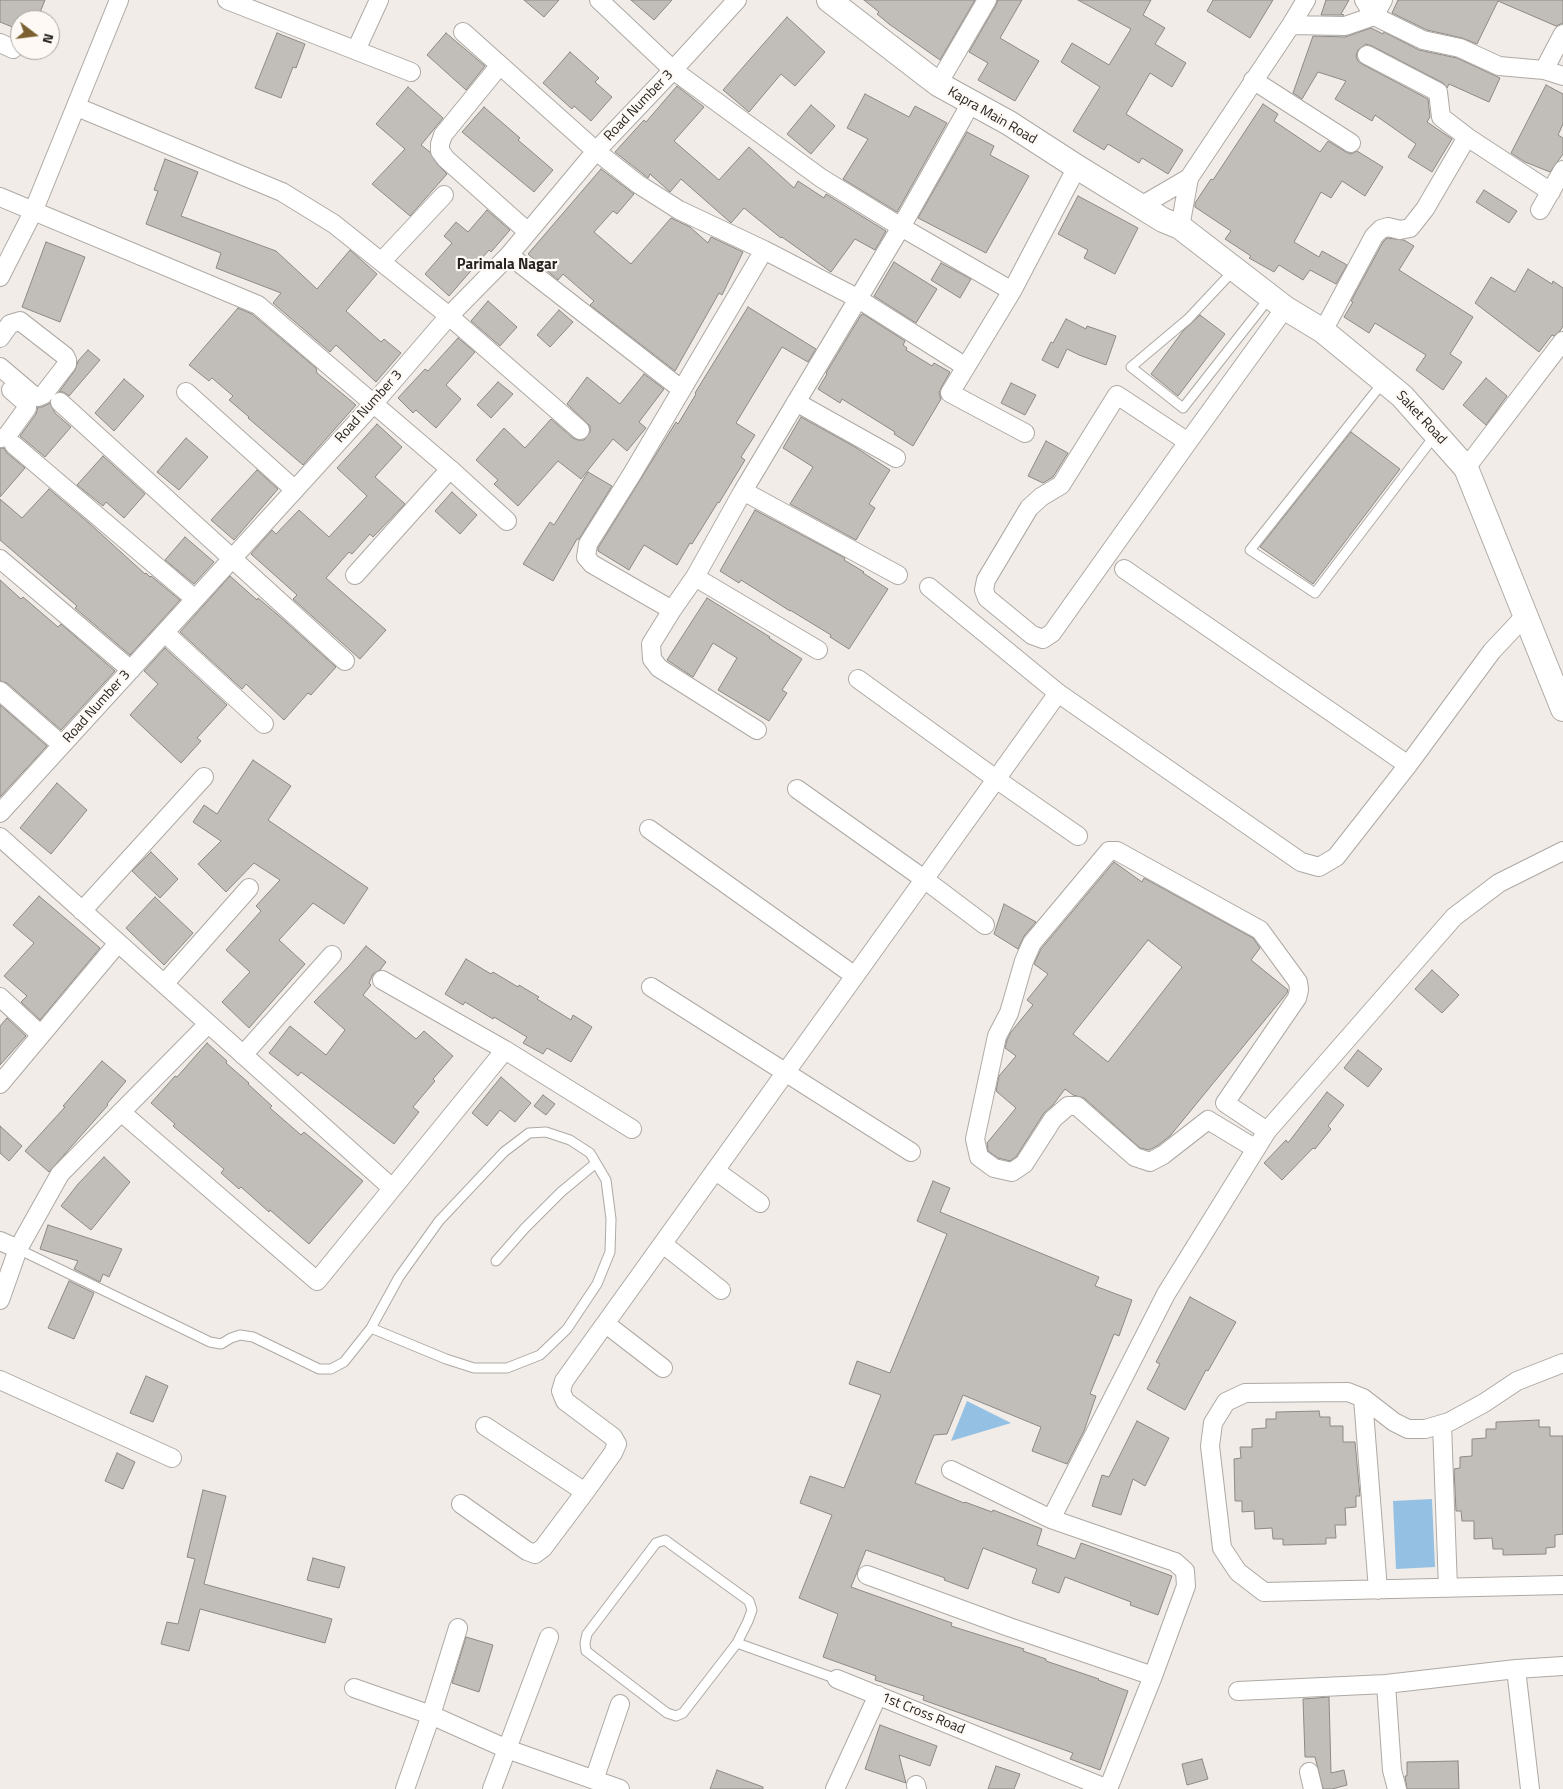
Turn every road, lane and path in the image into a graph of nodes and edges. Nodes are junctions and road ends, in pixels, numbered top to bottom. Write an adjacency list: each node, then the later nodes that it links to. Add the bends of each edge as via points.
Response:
1 (119, 0): 25 (street)
2 (227, 0): 15 (street)
3 (379, 0): 15 (street)
4 (599, 0): 18 (street)
5 (737, 0): 18 (street, Road Number 3)
6 (829, 0): 23 (street, Kapra Main Road)
7 (987, 0): 23 (street)
8 (1306, 0): 12 (street)
9 (1364, 0): 11 (street)
10 (1383, 0): 11 (street)
11 (1374, 16): 12 (street, via 1345,26); 19 (street, via 1423,40 1460,48 1499,66)
12 (1291, 24): 22 (street)
13 (463, 32): 17 (street)
14 (1563, 34): 19 (street)
15 (356, 50): 20 (street)
16 (1367, 55): 26 (street, via 1438,92 1441,117)
17 (500, 65): 28 (street); 40 (street, via 443,135 440,151)
18 (673, 70): 28 (street, Road Number 3); 39 (street, via 821,178)
19 (1544, 70): 21 (street)
20 (411, 72)
21 (1563, 76)
22 (1253, 80): 27 (street); 31 (street)
23 (938, 84): 24 (street, Kapra Main Road)
24 (971, 103): 29 (street, Kapra Main Road, via 1009,123); 39 (street)
25 (77, 107): 37 (street); 43 (street, via 282,192 334,224)
26 (1467, 137): 32 (street); 50 (street, via 1425,209 1410,228 1381,229 1374,236)
27 (1350, 143)
28 (596, 151): 40 (street, Road Number 3); 41 (street, via 638,184 679,210)
29 (1077, 167): 35 (street, Kapra Main Road); 46 (street)
30 (1563, 170): 32 (street)
31 (1189, 178): 35 (street); 38 (street)
32 (1552, 192): 36 (street)
33 (444, 195): 43 (street)
34 (0, 197): 37 (street)
35 (1141, 206): 38 (street, Kapra Main Road)
36 (1540, 210)
37 (33, 212): 45 (street); 61 (street, via 258,304)
38 (1171, 223): 44 (street, Saket Road)
39 (901, 227): 46 (street); 47 (street)
40 (528, 232): 42 (street, Road Number 3)
41 (764, 250): 47 (street); 57 (street)
42 (509, 255): 49 (street, Road Number 3); 57 (street)
43 (382, 261): 49 (street)
44 (1235, 269): 48 (street, Saket Road); 48 (lane, via 1188,319 1131,367 1183,408)
45 (0, 277)
46 (1012, 291): 54 (street)
47 (857, 298): 54 (street); 60 (street)
48 (1278, 302): 50 (street, Saket Road); 66 (street)
49 (449, 316): 61 (street, Road Number 3); 62 (street)
50 (1323, 331): 56 (street, Saket Road)
51 (0, 338): 53 (street, via 10,324 20,322 64,356 67,364 38,397)
52 (1563, 341): 68 (street)
53 (0, 367)
54 (966, 367): 63 (street, via 950,392)
55 (0, 380): 65 (street, via 27,404 6,437)
56 (1384, 381): 64 (street, Saket Road); 64 (lane, via 1250,550 1315,592)
57 (681, 389): 81 (street, via 588,544 586,557 592,564)
58 (186, 392): 70 (street)
59 (60, 402): 74 (street)
60 (796, 402): 67 (street); 71 (street)
61 (374, 404): 69 (street); 70 (street, Road Number 3)
62 (580, 430)
63 (1025, 433)
64 (1436, 434): 68 (street, Saket Road)
65 (7, 442): 80 (street)
66 (1188, 442): 66 (street, via 1117,395 1061,485 1029,508 986,580 984,590 988,598 1032,635 1043,639 1052,633)
67 (896, 458)
68 (1466, 468): 82 (street, Saket Road)
69 (450, 469): 72 (street); 76 (street)
70 (295, 490): 74 (street, Road Number 3)
71 (743, 491): 77 (street); 78 (street)
72 (507, 521)
73 (0, 559): 86 (street)
74 (232, 559): 80 (street, Road Number 3); 85 (street)
75 (1124, 569): 94 (street)
76 (355, 575)
77 (898, 575)
78 (695, 577): 81 (street); 84 (street)
79 (929, 587): 89 (street)
80 (195, 599): 83 (street, Road Number 3)
81 (672, 610): 92 (street, via 651,644 652,659 658,668)
82 (1525, 616): 90 (street, Saket Road); 94 (street, via 1492,651)
83 (165, 633): 86 (street, Road Number 3); 91 (street)
84 (818, 650)
85 (345, 661)
86 (131, 670): 93 (street, Road Number 3)
87 (858, 679): 96 (street)
88 (0, 691): 93 (street)
89 (1058, 693): 94 (street, via 1301,862 1319,867 1336,857); 96 (street)
90 (1563, 709)
91 (264, 724)
92 (757, 730)
93 (62, 745): 98 (street, Road Number 3)
94 (1408, 765)
95 (204, 777): 105 (street)
96 (996, 779): 100 (street); 103 (street)
97 (797, 789): 103 (street)
98 (0, 813)
99 (649, 829): 109 (street)
100 (1078, 836)
101 (0, 838): 105 (street)
102 (1563, 851): 124 (street, via 1499,883 1454,917)
103 (924, 879): 106 (street); 109 (street)
104 (249, 888): 111 (street)
105 (82, 911): 107 (street)
106 (985, 925)
107 (118, 943): 111 (street); 115 (street)
108 (332, 955): 117 (street)
109 (855, 976): 118 (street)
110 (382, 980): 116 (street)
111 (164, 984): 114 (street)
112 (651, 987): 118 (street)
113 (0, 998): 115 (street)
114 (208, 1024): 117 (street); 121 (street)
115 (40, 1035): 119 (street)
116 (505, 1050): 123 (street); 129 (street)
117 (243, 1054): 129 (street)
118 (785, 1073): 126 (street); 128 (street)
119 (0, 1084)
120 (1225, 1103): 122 (street); 122 (street, via 1297,998 1298,982 1260,930 1117,851 1109,851 1032,943 1024,961 1009,1013 998,1036 975,1139 979,1156 994,1168 1012,1172 1024,1164 1054,1119 1068,1106 1077,1106 1135,1157 1150,1162); 124 (street)
121 (121, 1112): 129 (street, via 317,1281); 133 (street, via 60,1174)
122 (1208, 1120): 125 (street)
123 (632, 1129)
124 (1267, 1131): 125 (street)
125 (1256, 1149): 149 (street, via 1166,1294)
126 (911, 1152)
127 (596, 1163): 134 (lane, via 561,1192); 138 (lane, via 590,1153 570,1140 546,1132 529,1134 504,1152 439,1220 399,1277); 138 (lane, via 606,1180 611,1219 610,1252 597,1284 567,1328 540,1355 507,1368 474,1368)
128 (716, 1171): 130 (street); 132 (street)
129 (392, 1188)
130 (760, 1203)
131 (0, 1241): 133 (street)
132 (663, 1244): 135 (street); 137 (street)
133 (18, 1249): 136 (street); 138 (lane, via 210,1342 221,1344 240,1335 253,1338 319,1369 331,1370 344,1362)
134 (496, 1261)
135 (722, 1290)
136 (0, 1300)
137 (606, 1324): 140 (street); 147 (street, via 564,1381 561,1391 565,1401 613,1437 617,1444)
138 (371, 1328)
139 (1563, 1363): 143 (street, via 1517,1381 1484,1403)
140 (662, 1368)
141 (0, 1380): 145 (street)
142 (1363, 1398): 143 (street, via 1408,1429); 153 (street); 153 (street, via 1348,1392 1245,1393 1226,1402 1213,1423 1210,1446 1222,1548 1238,1572 1264,1592)
143 (1442, 1424): 152 (street)
144 (485, 1426): 147 (street)
145 (172, 1458)
146 (951, 1470): 149 (street)
147 (585, 1492): 148 (street, via 543,1548 534,1554)
148 (461, 1504)
149 (1051, 1519): 159 (street, via 1175,1562 1185,1571 1186,1586)
150 (867, 1575): 159 (street)
151 (1563, 1585): 152 (street)
152 (1448, 1588): 153 (street)
153 (1378, 1590)
154 (458, 1628): 166 (street)
155 (549, 1637): 167 (street)
156 (737, 1643): 156 (lane, via 684,1713 676,1716 666,1713 586,1651 584,1644 587,1634 656,1543 665,1540 749,1602 752,1610); 160 (lane, 1st Cross Road)
157 (1563, 1666): 158 (street)
158 (1516, 1669): 161 (street); 175 (street)
159 (1153, 1676): 173 (street)
160 (836, 1678): 164 (street, 1st Cross Road)
161 (1386, 1684): 163 (street); 174 (street, via 1392,1770)
162 (354, 1688): 166 (street)
163 (1238, 1691)
164 (878, 1695): 172 (street); 173 (street, 1st Cross Road)
165 (620, 1704): 168 (street)
166 (431, 1715): 167 (street); 169 (street)
167 (507, 1749): 168 (street); 170 (street)
168 (594, 1780): 171 (street)
169 (405, 1789)
170 (492, 1789)
171 (620, 1789)
172 (835, 1789)
173 (1108, 1789)
174 (1397, 1789)
175 (1530, 1789)

